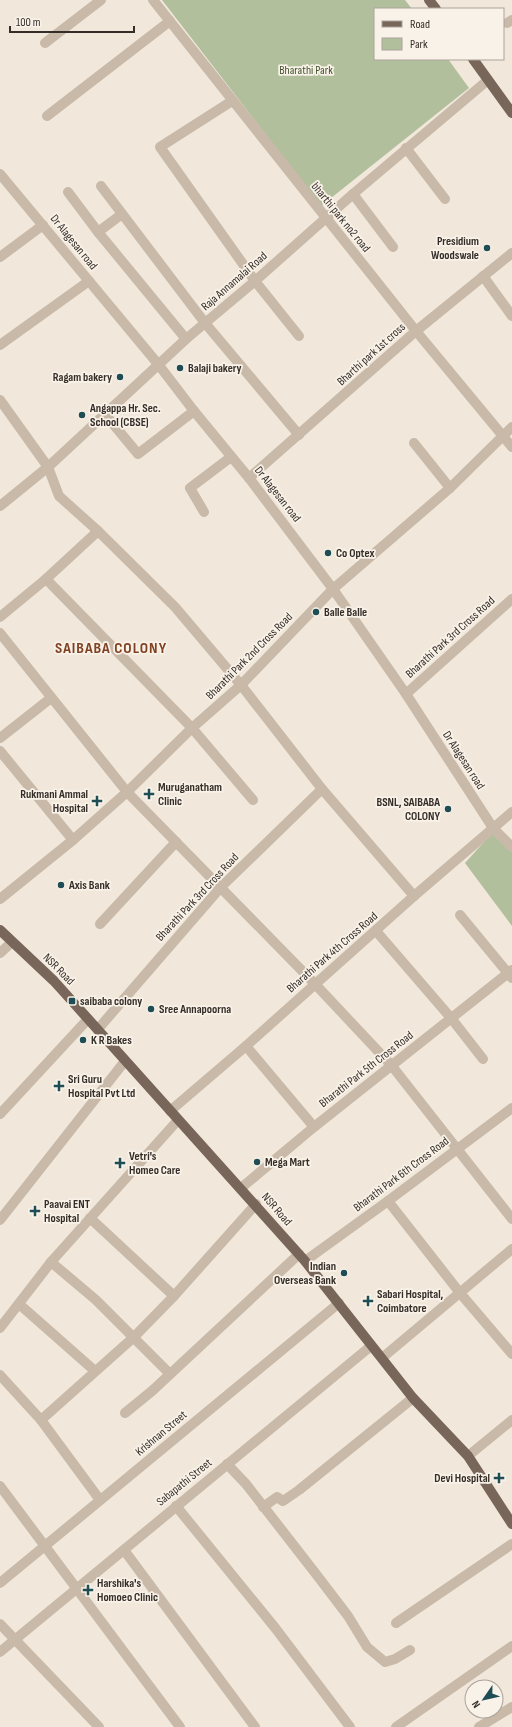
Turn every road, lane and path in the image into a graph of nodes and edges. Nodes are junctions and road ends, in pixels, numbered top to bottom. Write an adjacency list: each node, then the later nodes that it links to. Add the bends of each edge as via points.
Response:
1 (102, 0): 6 (street)
2 (152, 0): 5 (street, bharthi park no2 road)
3 (429, 0): 4 (main road)
4 (435, 8)
5 (170, 21): 9 (street, bharthi park no2 road); 11 (street)
6 (45, 43)
7 (474, 60): 8 (main road)
8 (488, 80): 10 (main road); 12 (street, Raja Annamalai Road)
9 (232, 101): 19 (street, bharthi park no2 road); 27 (street, via 160,147)
10 (512, 113)
11 (47, 116)
12 (406, 148): 16 (street, Raja Annamalai Road); 17 (street)
13 (0, 174): 20 (street, Dr Alagesan road)
14 (101, 186): 18 (street)
15 (68, 192): 21 (street)
16 (353, 194): 19 (street, Raja Annamalai Road); 22 (street)
17 (445, 199)
18 (122, 214): 21 (street); 29 (street)
19 (326, 219): 27 (street, Raja Annamalai Road); 30 (street, bharthi park no2 road)
20 (44, 225): 24 (street); 26 (street, Dr Alagesan road)
21 (98, 232): 32 (street)
22 (393, 247)
23 (512, 253): 25 (street, Bharthi park 1st cross)
24 (0, 257)
25 (483, 276): 28 (street); 30 (street, Bharthi park 1st cross)
26 (89, 281): 33 (street); 34 (street, Dr Alagesan road)
27 (255, 281): 29 (street, Raja Annamalai Road); 31 (street)
28 (512, 316)
29 (205, 323): 32 (street, Raja Annamalai Road); 39 (street)
30 (416, 331): 39 (street, Bharthi park 1st cross); 40 (street, bharthi park no2 road)
31 (299, 336)
32 (186, 338): 34 (street, Raja Annamalai Road)
33 (0, 345)
34 (158, 364): 36 (street, Dr Alagesan road); 37 (street, Raja Annamalai Road)
35 (0, 400): 44 (street)
36 (194, 412): 37 (street, via 138,454); 43 (street, Dr Alagesan road)
37 (104, 413): 44 (street, Raja Annamalai Road)
38 (512, 427): 40 (street, Bharathi Park 2nd Cross Road)
39 (299, 435): 45 (street, Bharthi park 1st cross)
40 (504, 436): 42 (street, bharthi park no2 road); 46 (street, Bharathi Park 2nd Cross Road)
41 (414, 443): 46 (street)
42 (512, 447)
43 (231, 457): 45 (street, Dr Alagesan road); 48 (street, via 190,488)
44 (48, 466): 47 (street, Raja Annamalai Road); 49 (street, via 59,496)
45 (249, 478): 51 (street, Dr Alagesan road)
46 (450, 488): 51 (street, Bharathi Park 2nd Cross Road)
47 (0, 506)
48 (204, 512)
49 (98, 531): 50 (street); 55 (street, via 175,607)
50 (46, 579): 53 (street); 58 (street)
51 (333, 589): 55 (street, Bharathi Park 2nd Cross Road); 56 (street, Dr Alagesan road)
52 (512, 599): 56 (street, Bharathi Park 3rd Cross Road)
53 (0, 617)
54 (0, 633): 57 (street)
55 (241, 685): 58 (street, Bharathi Park 2nd Cross Road); 61 (street)
56 (406, 694): 65 (street, Dr Alagesan road)
57 (51, 698): 59 (street); 62 (street)
58 (192, 728): 62 (street, Bharathi Park 2nd Cross Road); 63 (street)
59 (0, 738)
60 (0, 751): 66 (street)
61 (322, 789): 69 (street, Bharathi Park 3rd Cross Road); 70 (street)
62 (127, 792): 66 (street, Bharathi Park 2nd Cross Road); 67 (street)
63 (253, 800)
64 (512, 812): 65 (street, Bharathi Park 4th Cross Road)
65 (493, 828): 68 (street, Dr Alagesan road); 70 (street, Bharathi Park 4th Cross Road)
66 (73, 840): 71 (street, Bharathi Park 2nd Cross Road)
67 (176, 842): 69 (street); 73 (street)
68 (512, 847)
69 (221, 887): 79 (street); 82 (street, Bharathi Park 3rd Cross Road)
70 (414, 896): 75 (street, Bharathi Park 4th Cross Road)
71 (0, 899)
72 (460, 915): 78 (street)
73 (100, 924)
74 (0, 930): 76 (main road, NSR Road)
75 (376, 931): 79 (street, Bharathi Park 4th Cross Road); 80 (street)
76 (12, 942): 77 (street); 81 (main road, NSR Road, via 54,981)
77 (0, 953)
78 (511, 973): 80 (street, Bharathi Park 5th Cross Road)
79 (315, 984): 83 (street, Bharathi Park 4th Cross Road); 86 (street)
80 (451, 1018): 84 (street); 86 (street, Bharathi Park 5th Cross Road)
81 (88, 1019): 82 (main road, NSR Road); 89 (street)
82 (98, 1029): 85 (main road, NSR Road)
83 (246, 1046): 88 (street, Bharathi Park 4th Cross Road); 91 (street)
84 (483, 1059)
85 (125, 1061): 88 (main road, NSR Road); 98 (street)
86 (392, 1066): 91 (street, Bharathi Park 5th Cross Road); 92 (street)
87 (512, 1108): 92 (street, Bharathi Park 6th Cross Road)
88 (170, 1111): 90 (main road, NSR Road)
89 (0, 1114)
90 (178, 1120): 93 (main road, NSR Road); 96 (street)
91 (314, 1127): 93 (street, Bharathi Park 5th Cross Road)
92 (456, 1150): 94 (street, Bharathi Park 6th Cross Road); 97 (street)
93 (241, 1188): 95 (main road, NSR Road)
94 (388, 1201): 100 (street, Bharathi Park 6th Cross Road); 102 (street)
95 (256, 1204): 100 (main road, NSR Road); 103 (street)
96 (90, 1218): 101 (street); 103 (street)
97 (512, 1219)
98 (0, 1220)
99 (512, 1249): 102 (street)
100 (302, 1257): 104 (main road, NSR Road); 112 (street, Bharathi Park 6th Cross Road)
101 (51, 1262): 105 (street); 107 (street)
102 (460, 1293): 109 (street); 110 (street)
103 (174, 1296): 107 (street)
104 (339, 1303): 108 (main road, NSR Road); 121 (street, Krishnan Street)
105 (19, 1304): 106 (street); 111 (street)
106 (0, 1328)
107 (134, 1337): 111 (street); 112 (street)
108 (371, 1346): 110 (main road, NSR Road); 119 (street, Sabapathi Street)
109 (512, 1354)
110 (382, 1358): 114 (main road, NSR Road)
111 (95, 1371): 116 (street)
112 (170, 1374): 115 (street, Bharathi Park 6th Cross Road)
113 (0, 1375): 116 (street)
114 (413, 1398): 118 (main road, NSR Road); 123 (street, via 299,1490 283,1501 277,1497)
115 (125, 1413)
116 (41, 1420): 121 (street)
117 (512, 1420): 118 (street)
118 (468, 1456): 124 (main road, NSR Road)
119 (227, 1464): 122 (street, Sabapathi Street); 123 (street)
120 (0, 1486): 126 (street)
121 (100, 1500): 126 (street, Krishnan Street)
122 (176, 1506): 127 (street, Sabapathi Street); 137 (street, via 276,1629)
123 (263, 1507): 134 (street, via 348,1616 367,1647 385,1662)
124 (512, 1524)
125 (512, 1544): 130 (street)
126 (46, 1545): 128 (street, Krishnan Street); 129 (street)
127 (124, 1550): 129 (street, Sabapathi Street); 140 (street)
128 (0, 1583)
129 (76, 1589): 132 (street, Sabapathi Street); 139 (street)
130 (396, 1623)
131 (0, 1624): 132 (street)
132 (14, 1640): 135 (street, Sabapathi Street); 138 (street)
133 (512, 1646): 141 (street)
134 (410, 1650)
135 (0, 1652)
136 (512, 1707): 142 (street)
137 (345, 1725)
138 (99, 1727)
139 (180, 1727)
140 (255, 1727)
141 (396, 1727)
142 (480, 1727)

